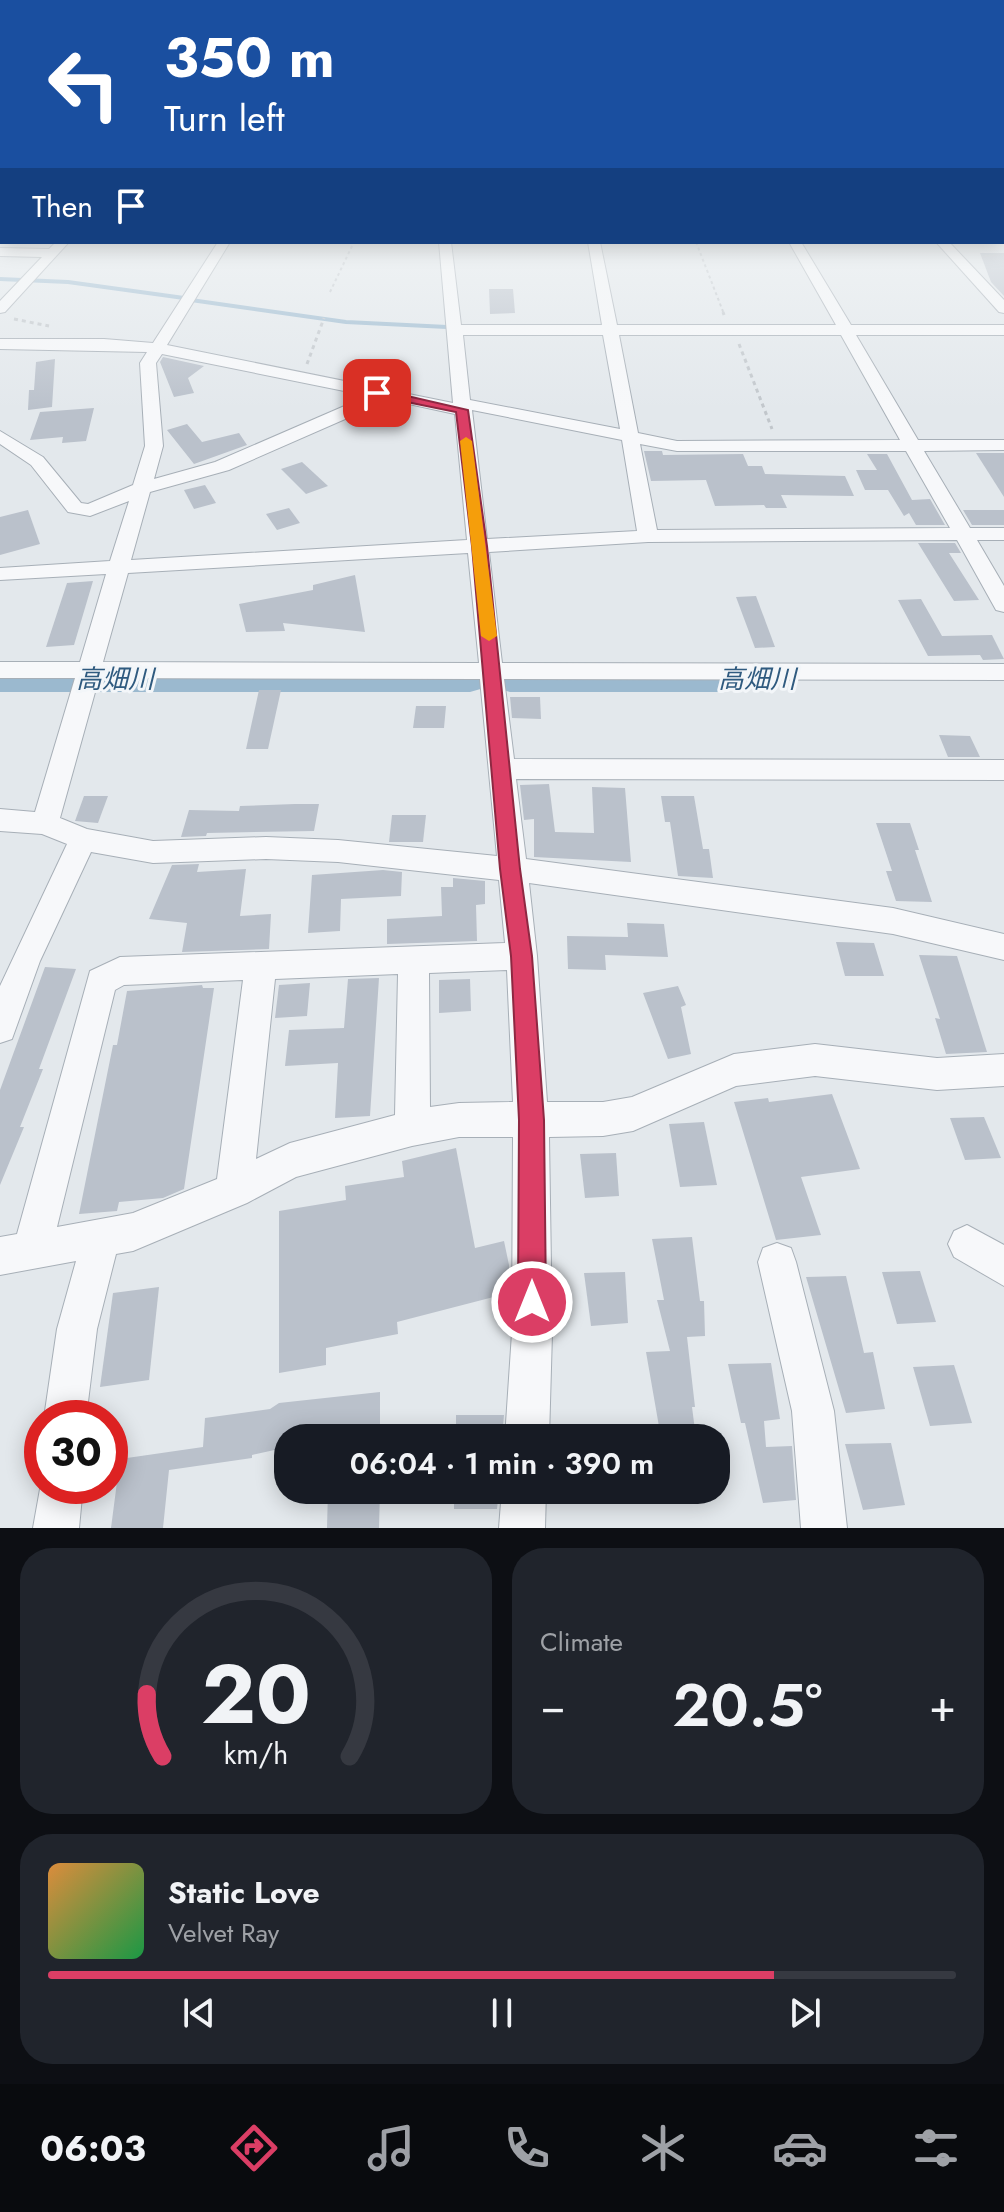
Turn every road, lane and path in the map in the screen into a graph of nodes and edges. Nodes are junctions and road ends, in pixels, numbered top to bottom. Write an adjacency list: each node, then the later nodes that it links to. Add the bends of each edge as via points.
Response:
1 (39, 267): 10 (street)
2 (208, 267): 19 (street)
3 (342, 267): 9 (path)
4 (448, 267): 15 (street)
5 (599, 267): 13 (street)
6 (706, 267): 14 (path)
7 (809, 267): 16 (street)
8 (965, 267): 11 (street)
9 (330, 292)
10 (0, 309)
11 (1004, 309)
12 (323, 319): 20 (path)
13 (610, 327): 14 (street); 15 (street); 24 (street)
14 (728, 327): 16 (street); 26 (path)
15 (454, 330): 22 (street)
16 (845, 330): 17 (street); 27 (street)
17 (1004, 330)
18 (0, 344): 19 (street)
19 (157, 348): 20 (street); 28 (street, via 147,375 154,446)
20 (302, 377): 21 (street)
21 (377, 393): 22 (street); 28 (street, via 362,405 248,457)
22 (461, 406): 24 (street); 32 (street)
23 (0, 436): 28 (street, via 37,461 82,511)
24 (631, 437): 26 (street, via 677,446); 31 (street)
25 (1004, 445): 27 (street)
26 (779, 446): 27 (street)
27 (912, 446): 29 (street)
28 (142, 488): 33 (street)
29 (962, 534): 30 (street); 31 (street); 35 (street)
30 (1004, 534)
31 (648, 536): 32 (street)
32 (479, 546): 33 (street); 37 (street)
33 (118, 567): 34 (street); 39 (street)
34 (0, 574)
35 (1004, 605)
36 (0, 670): 39 (street)
37 (492, 672): 38 (street); 39 (street); 40 (street)
38 (1004, 672)
39 (89, 676): 43 (street)
40 (502, 769): 41 (street); 45 (street)
41 (1004, 770)
42 (0, 820): 43 (street)
43 (45, 823): 44 (street)
44 (83, 839): 45 (street, via 153,852 338,851); 50 (street, via 25,961)
45 (510, 869): 46 (street, via 893,921); 47 (street)
46 (1004, 947)
47 (522, 956): 48 (street); 52 (street)
48 (414, 961): 49 (street); 53 (street)
49 (261, 965): 54 (street); 57 (street, via 120,971 101,981)
50 (0, 1028)
51 (1004, 1070): 52 (street, via 937,1074 815,1060 734,1070 633,1114)
52 (531, 1120): 53 (street, via 459,1120); 61 (street)
53 (412, 1128): 54 (street, via 290,1161)
54 (234, 1190): 55 (street)
55 (101, 1240): 57 (street); 60 (street, via 77,1329)
56 (967, 1244): 59 (street)
57 (16, 1253)
58 (777, 1262): 66 (street, via 813,1411)
59 (1004, 1267)
60 (67, 1400)
61 (528, 1424)
62 (59, 1504): 64 (street)
63 (523, 1504): 65 (street)
64 (56, 1528)
65 (522, 1528)
66 (824, 1528)

